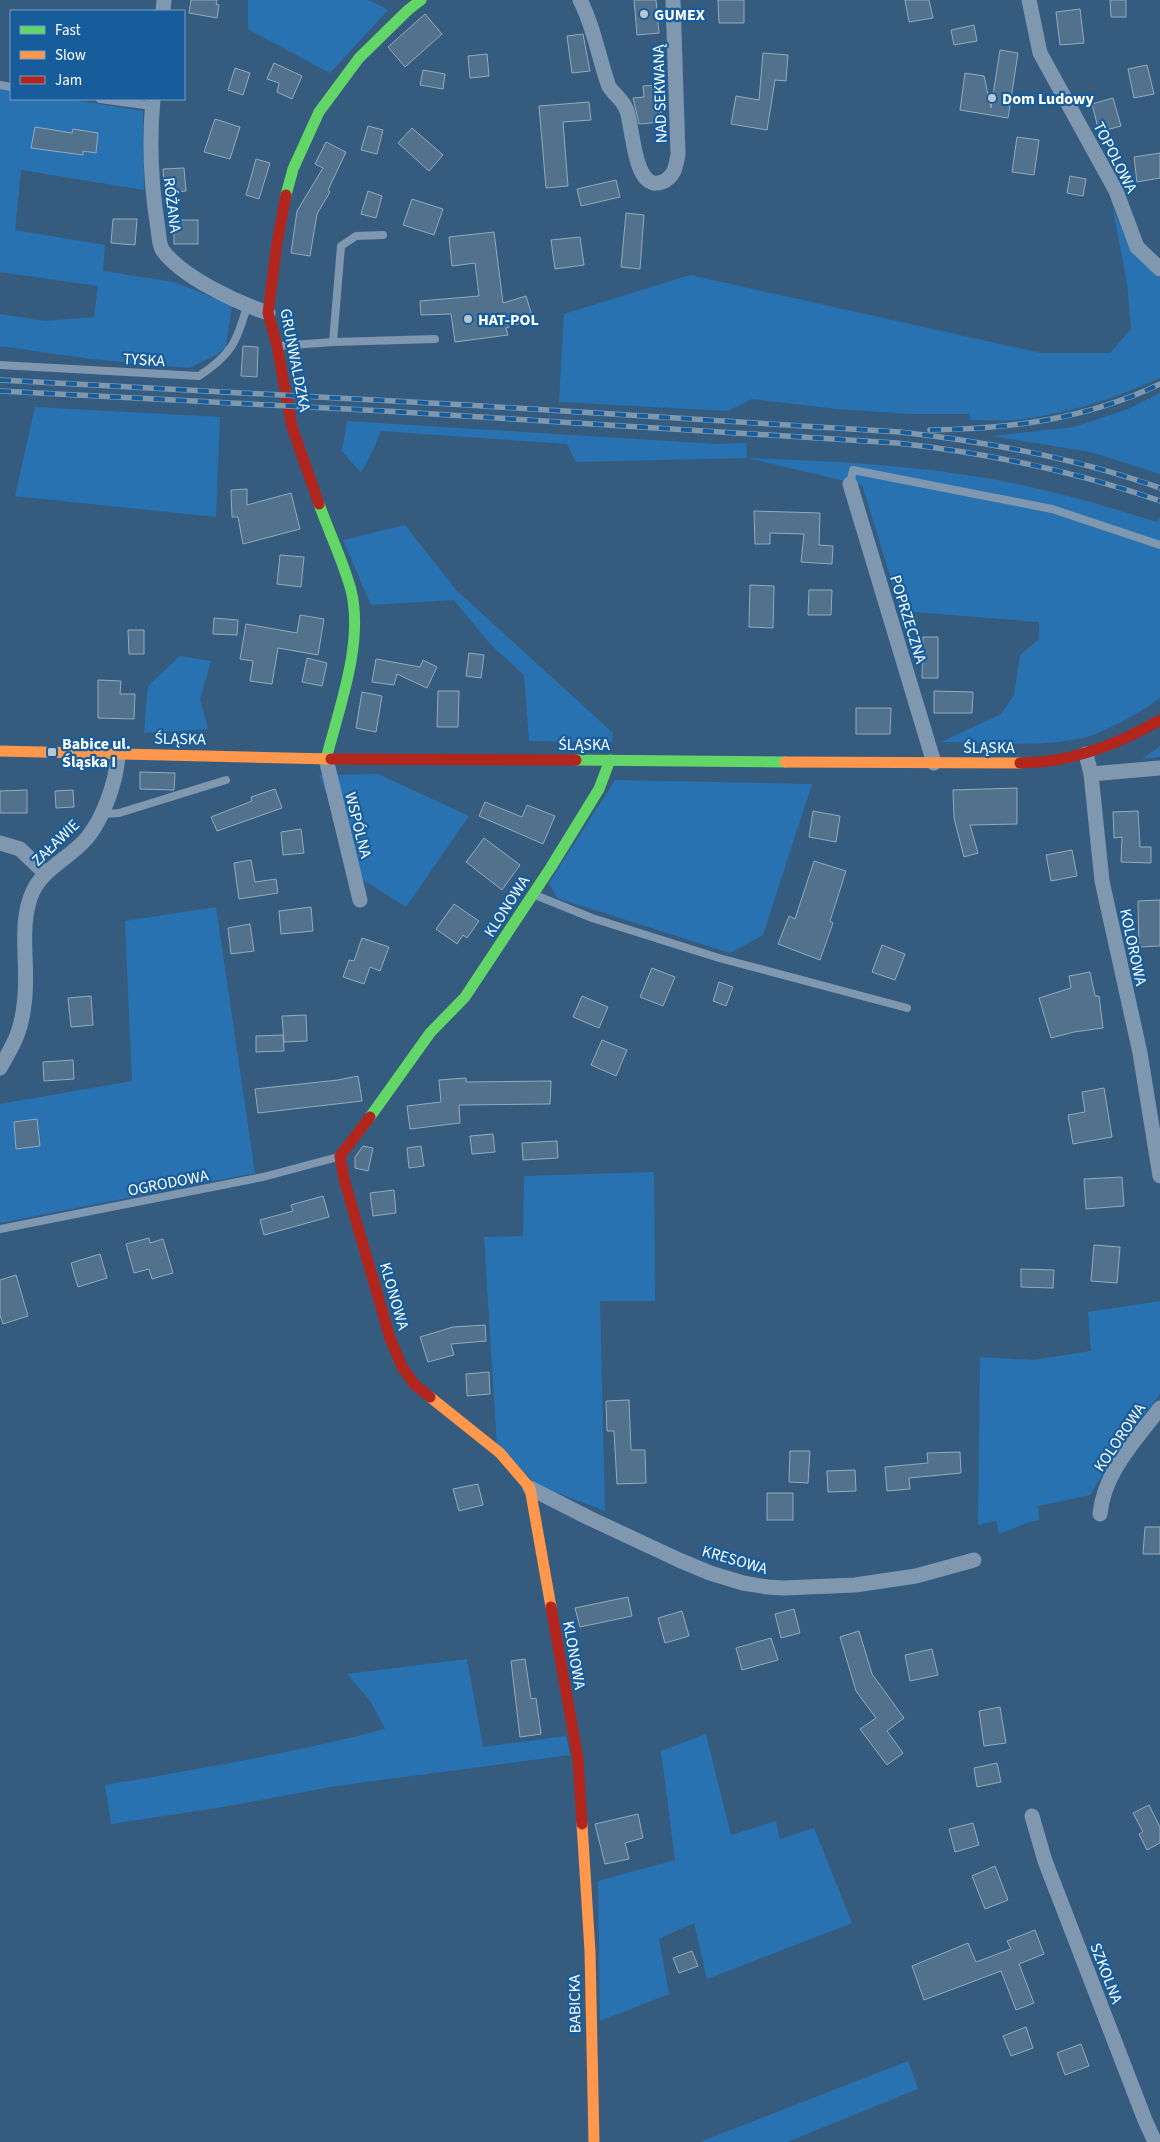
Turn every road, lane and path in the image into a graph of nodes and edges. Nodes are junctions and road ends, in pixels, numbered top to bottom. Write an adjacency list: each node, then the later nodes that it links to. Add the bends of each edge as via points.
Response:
1 (421, 0): 10 (street, GRUNWALDZKA, via 359,58 319,112 293,169 284,205)
2 (580, 0): 3 (street, NAD SEKWANĄ, via 590,18 608,86 620,97 627,111 639,168 644,177 654,183 663,182 674,173 678,154)
3 (674, 0)
4 (1029, 0): 8 (street, TOPOLOWA, via 1040,53 1116,191 1137,247)
5 (117, 100): 6 (lane)
6 (152, 102): 9 (street, RÓŻANA, via 152,190 162,250 185,273)
7 (383, 236): 12 (lane, via 356,236 341,246)
8 (1160, 269)
9 (247, 306): 10 (street, RÓŻANA); 14 (lane, TYSKA, via 240,333 226,354 199,376)
10 (268, 313): 13 (street, GRUNWALDZKA)
11 (435, 339): 12 (lane)
12 (333, 342): 13 (lane)
13 (277, 346): 21 (street, GRUNWALDZKA, via 292,426 351,591 352,656)
14 (0, 365)
15 (850, 484): 16 (lane, via 853,470 1052,508); 23 (street, POPRZECZNA)
16 (1160, 545)
17 (1160, 720): 20 (street, ŚLĄSKA, via 1134,736)
18 (0, 751): 19 (street, ŚLĄSKA)
19 (118, 753): 21 (street, ŚLĄSKA); 27 (street, ZAŁAWIE)
20 (1086, 754): 23 (street, ŚLĄSKA, via 1030,763); 25 (street, KOLOROWA)
21 (326, 759): 22 (street, ŚLĄSKA); 31 (street, WSPÓLNA)
22 (610, 760): 23 (street, ŚLĄSKA); 30 (street, KLONOWA, via 599,788)
23 (934, 763)
24 (1160, 768): 25 (street)
25 (1091, 774): 35 (street, KOLOROWA, via 1102,881 1140,1053)
26 (226, 780): 27 (lane, via 119,813)
27 (103, 814): 29 (street, ZAŁAWIE, via 86,838)
28 (0, 843): 29 (street, via 20,849)
29 (45, 873): 33 (street, ZAŁAWIE, via 26,911 25,1003 18,1036)
30 (533, 894): 32 (lane, via 592,918 719,958); 34 (street, KLONOWA, via 465,997 430,1033)
31 (360, 900)
32 (907, 1008)
33 (0, 1068)
34 (340, 1156): 36 (lane, OGRODOWA, via 263,1176); 38 (street, KLONOWA, via 385,1320 402,1367 415,1385 500,1453)
35 (1160, 1176)
36 (0, 1230)
37 (1160, 1408): 39 (street, KOLOROWA, via 1114,1470 1101,1498)
38 (530, 1488): 40 (street, KRESOWA, via 678,1560 710,1573 767,1587 856,1585 916,1576); 42 (street, KLONOWA, via 578,1760)
39 (1100, 1514)
40 (974, 1560)
41 (1032, 1816): 44 (street, SZKOLNA, via 1049,1871)
42 (584, 1866): 43 (street, BABICKA, via 590,1951)
43 (594, 2142)
44 (1155, 2142)

